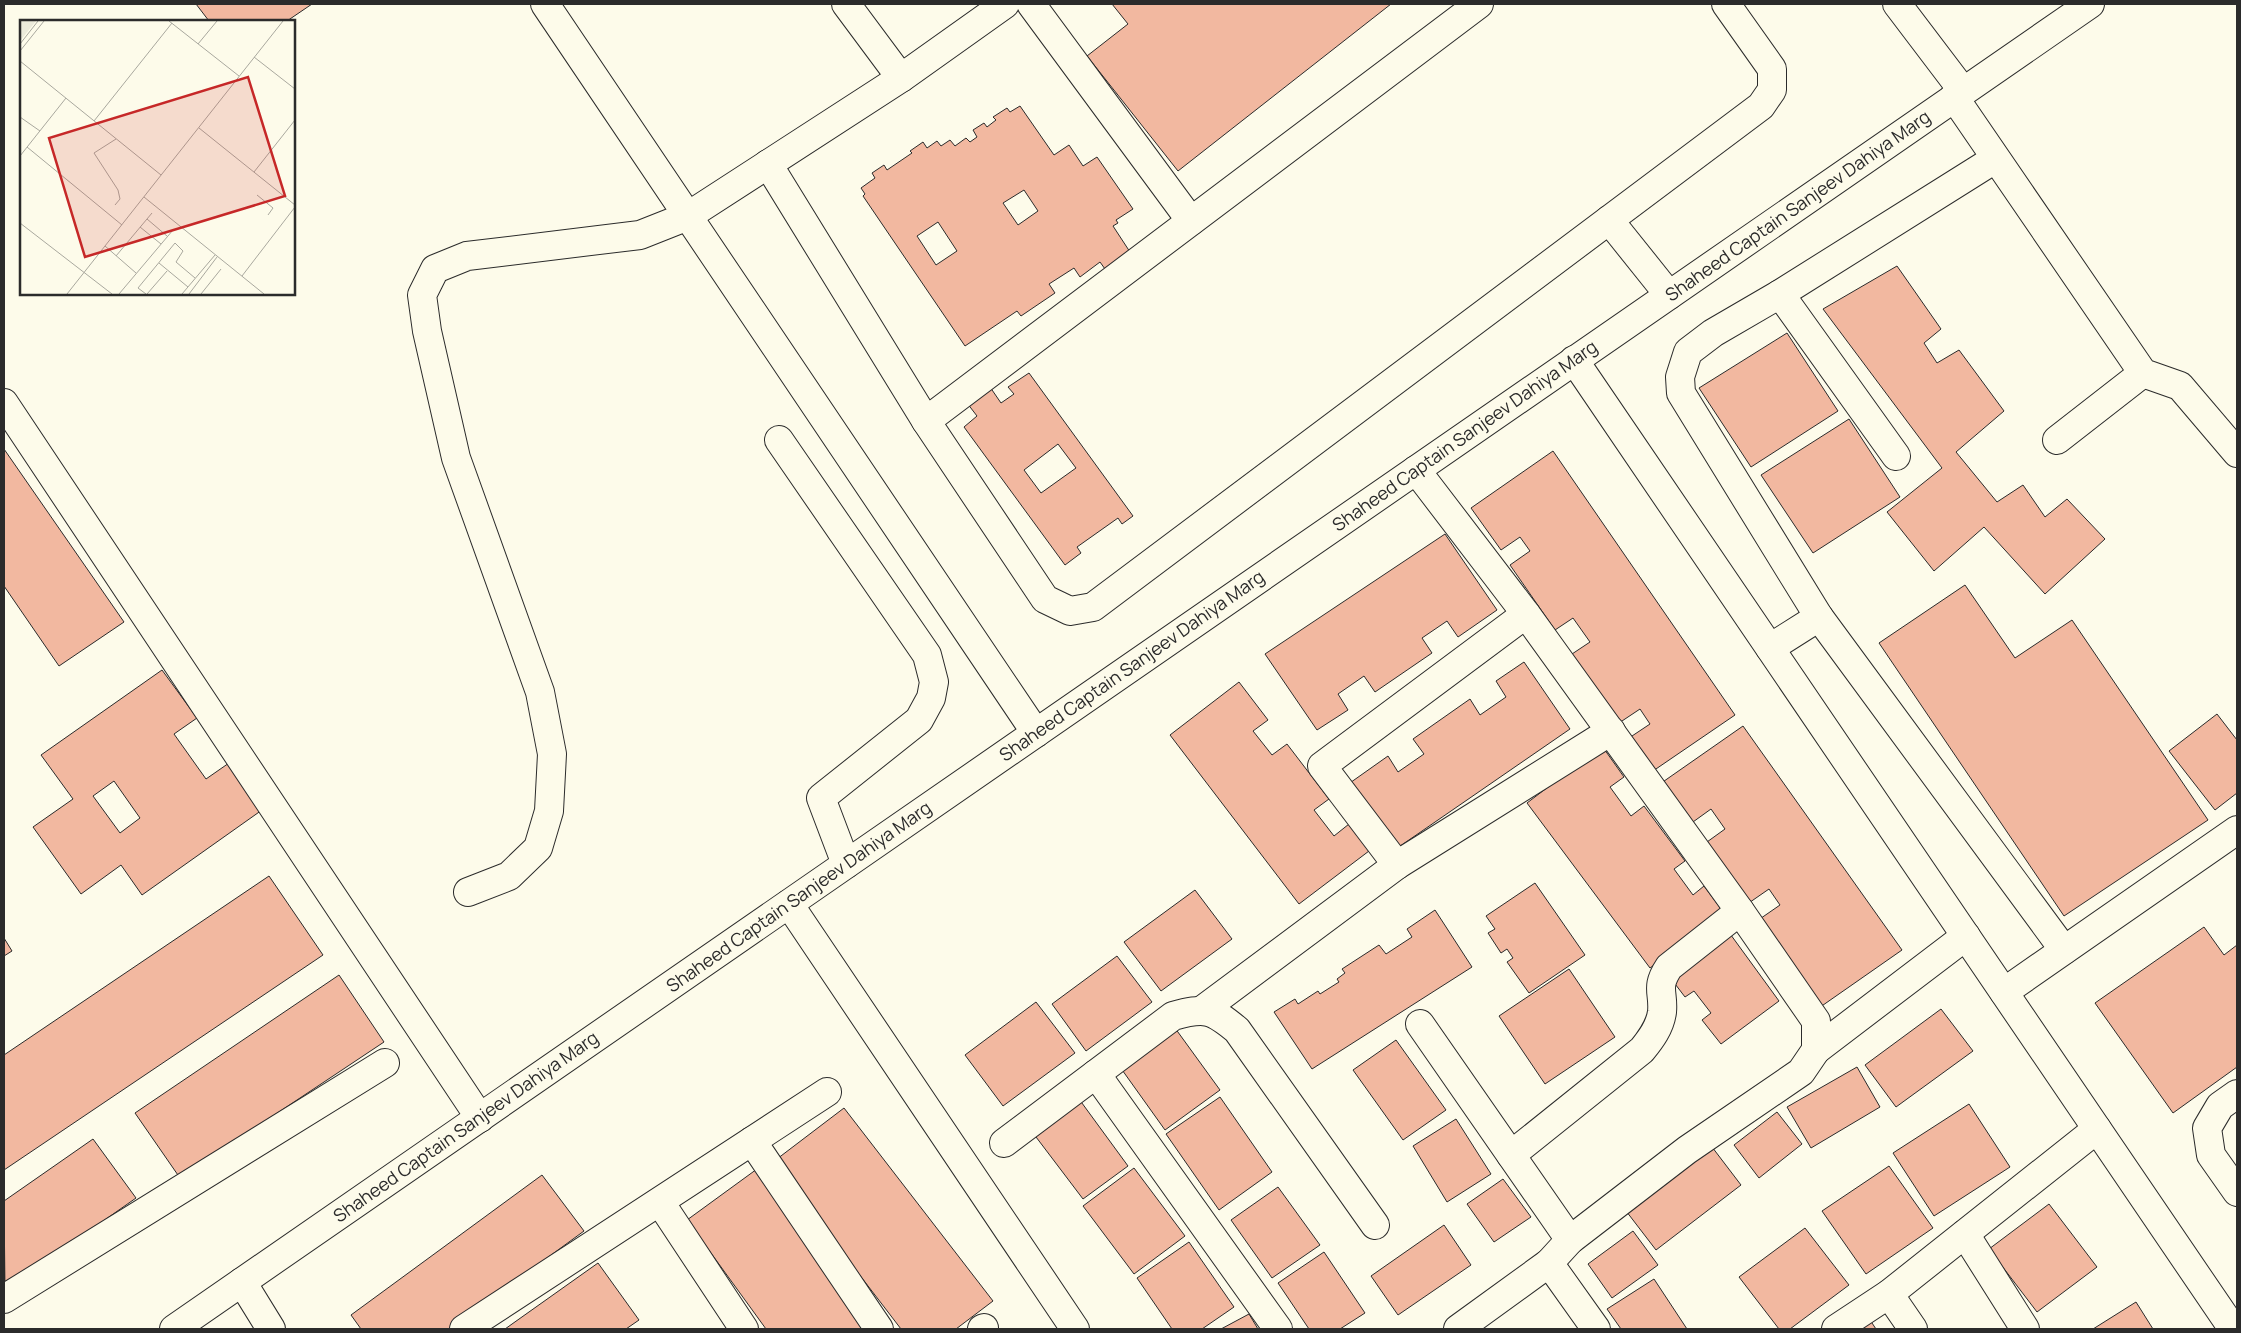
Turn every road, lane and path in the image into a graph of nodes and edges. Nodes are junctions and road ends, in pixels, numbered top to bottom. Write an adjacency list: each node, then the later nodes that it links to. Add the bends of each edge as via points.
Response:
1 (545, 4): 13 (street)
2 (846, 4): 9 (street)
3 (1005, 4): 9 (street)
4 (1031, 4): 15 (street)
5 (1479, 4): 15 (street)
6 (1726, 4): 14 (street, via 1772,69 1772,90 1761,106)
7 (1897, 4): 10 (street)
8 (2090, 4): 10 (street, Shaheed Captain Sanjeev Dahiya Marg)
9 (902, 78): 12 (street)
10 (1959, 94): 11 (street); 16 (street, Shaheed Captain Sanjeev Dahiya Marg)
11 (1995, 159): 17 (street); 19 (street)
12 (768, 164): 13 (street); 21 (street)
13 (688, 216): 31 (street); 35 (street, via 640,235 467,256 435,269 422,295 456,458 540,692 552,754 549,811 538,848 509,876)
14 (1609, 220): 16 (street); 21 (street, via 1093,607 1070,611 1045,599)
15 (1191, 222): 21 (street)
16 (1669, 294): 18 (street, Shaheed Captain Sanjeev Dahiya Marg)
17 (1780, 294): 25 (street); 28 (street, via 1713,333 1688,352 1680,377 1682,393)
18 (1574, 360): 26 (street, Shaheed Captain Sanjeev Dahiya Marg); 29 (street)
19 (2143, 373): 23 (street); 24 (street, via 2180,386)
20 (4, 403): 48 (street)
21 (926, 421)
22 (779, 440): 33 (street, via 926,655 934,682 932,698 919,720 821,798)
23 (2057, 440)
24 (2237, 453)
25 (1896, 456)
26 (1416, 470): 27 (street); 31 (street, Shaheed Captain Sanjeev Dahiya Marg)
27 (1526, 614): 30 (street); 34 (street, via 1322,766)
28 (1819, 617): 29 (street); 39 (street)
29 (1770, 648): 38 (street)
30 (1611, 731): 34 (street); 37 (street)
31 (1036, 733): 33 (street, Shaheed Captain Sanjeev Dahiya Marg)
32 (2237, 830): 39 (street)
33 (846, 864): 36 (street, Shaheed Captain Sanjeev Dahiya Marg)
34 (1397, 865): 41 (street)
35 (468, 892)
36 (789, 904): 48 (street, Shaheed Captain Sanjeev Dahiya Marg); 67 (street)
37 (1740, 911): 43 (street, via 1816,1022); 52 (street, via 1669,967 1662,977 1662,1012 1656,1031 1642,1050)
38 (1966, 936): 40 (street); 43 (street)
39 (2064, 950): 40 (street)
40 (2004, 992): 49 (street)
41 (1201, 1011): 45 (street, via 1174,1016); 55 (street, via 1217,1014 1237,1030)
42 (1420, 1024): 52 (street)
43 (1816, 1050): 57 (street, via 1801,1072 1687,1150)
44 (385, 1063): 61 (street)
45 (1096, 1074): 51 (street); 68 (street)
46 (827, 1092): 50 (street)
47 (2237, 1094): 53 (street, via 2220,1106 2208,1128 2211,1155)
48 (480, 1118): 59 (street, Shaheed Captain Sanjeev Dahiya Marg)
49 (2097, 1129): 56 (street); 74 (street)
50 (752, 1141): 54 (street); 66 (street)
51 (1004, 1143)
52 (1510, 1155): 57 (street)
53 (2237, 1192)
54 (660, 1202): 64 (street); 65 (street)
55 (1375, 1225)
56 (1964, 1234): 60 (street); 73 (street)
57 (1570, 1240): 58 (street)
58 (1549, 1263): 69 (street); 70 (street)
59 (242, 1282): 62 (street, Shaheed Captain Sanjeev Dahiya Marg); 63 (street)
60 (1889, 1294): 71 (street); 72 (street)
61 (4, 1299)
62 (174, 1329)
63 (271, 1329)
64 (464, 1329)
65 (744, 1329)
66 (879, 1329)
67 (1074, 1329)
68 (1278, 1329)
69 (1458, 1329)
70 (1596, 1329)
71 (1836, 1329)
72 (1913, 1329)
73 (2025, 1329)
74 (2233, 1329)

